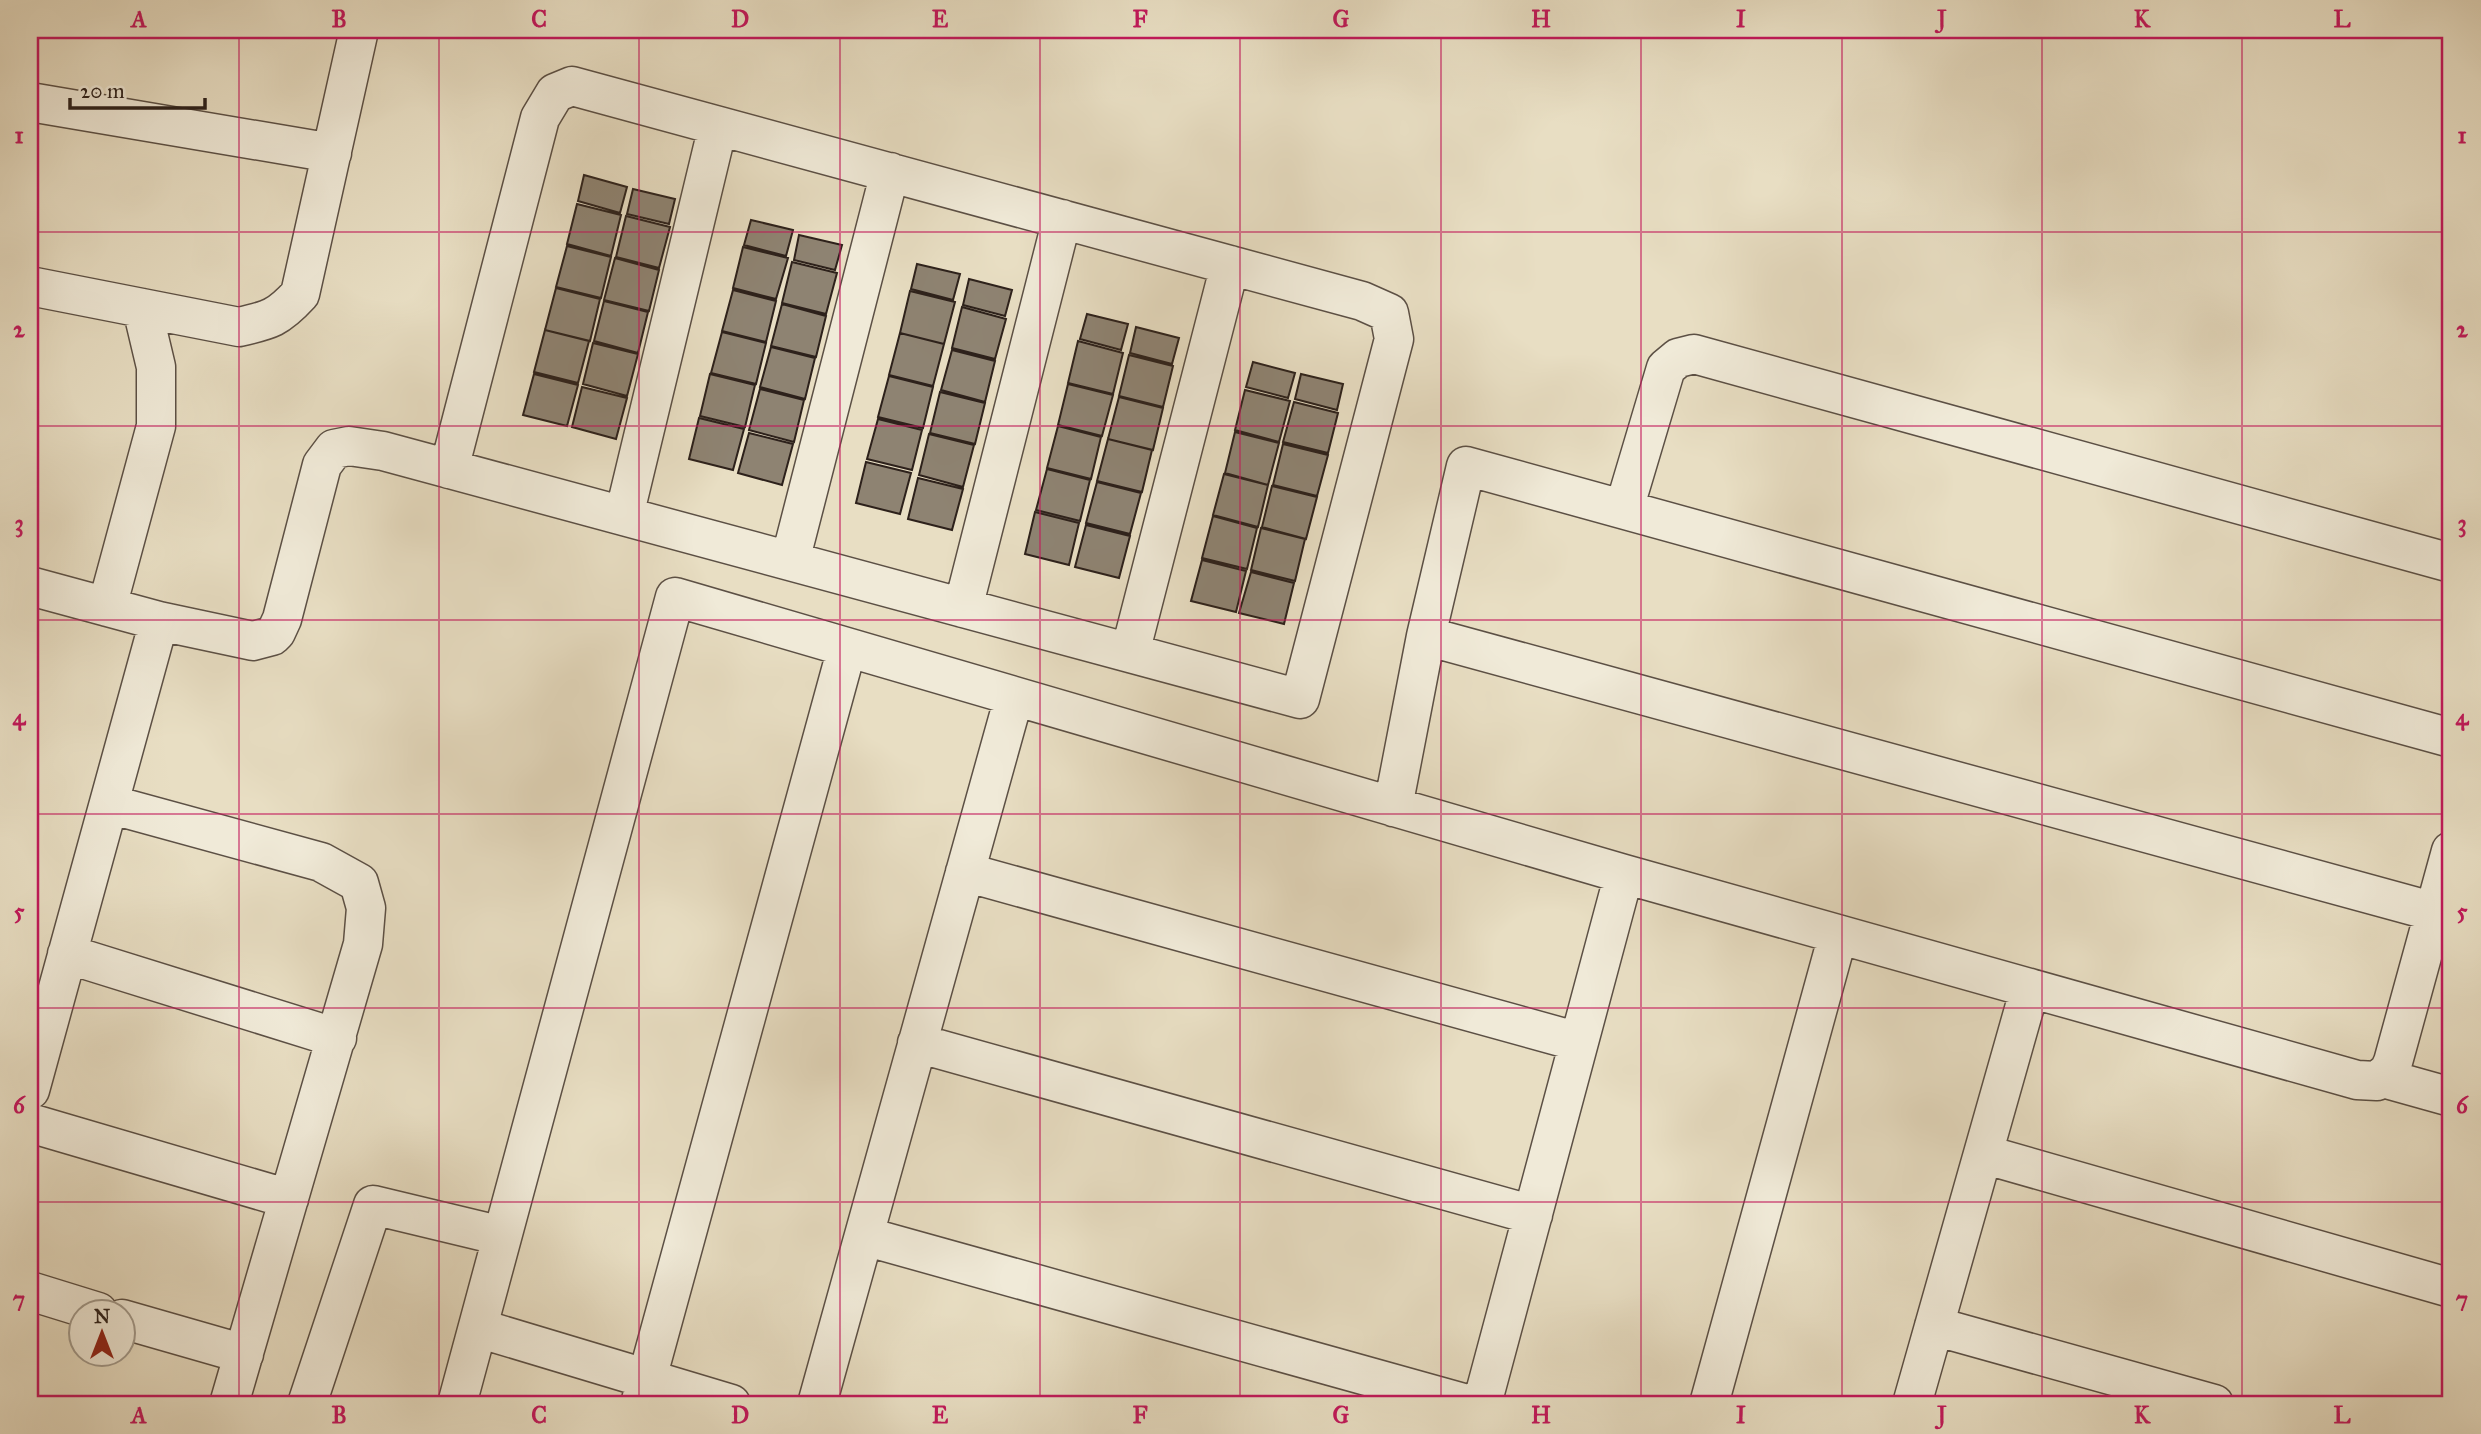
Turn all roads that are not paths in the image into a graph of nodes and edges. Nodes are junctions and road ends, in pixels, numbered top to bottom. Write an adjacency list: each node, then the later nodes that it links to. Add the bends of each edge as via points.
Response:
1 (359, 30): 4 (street)
2 (30, 102): 4 (street)
3 (718, 126): 5 (street); 10 (street, via 572,86 555,93 540,118); 12 (street)
4 (332, 153): 9 (street, via 300,294 284,312 239,327)
5 (890, 173): 6 (street); 13 (street)
6 (1062, 219): 7 (street); 17 (street)
7 (1230, 265): 21 (street); 21 (street, via 1362,301 1389,313 1394,338 1391,352 1300,699)
8 (30, 286): 9 (street)
9 (142, 308): 16 (street, via 156,367 156,426)
10 (449, 469): 12 (street); 18 (street, via 365,447 334,449 323,465 276,632 253,641)
11 (1625, 509): 14 (street, via 1666,368 1678,358 1694,354); 19 (street, via 1464,467); 23 (street)
12 (624, 516): 13 (street)
13 (790, 561): 17 (street)
14 (2451, 563)
15 (30, 586): 16 (street)
16 (107, 607): 18 (street)
17 (963, 608): 21 (street)
18 (159, 621): 24 (street)
19 (1426, 636): 25 (street); 29 (street)
20 (847, 648): 22 (street); 43 (street, via 675,597); 52 (street)
21 (1130, 653)
22 (1014, 697): 25 (street); 27 (street)
23 (2451, 738)
24 (109, 804): 31 (street); 33 (street, via 321,862 359,883 366,908 363,944)
25 (1393, 807): 28 (street)
26 (2451, 851): 29 (street)
27 (965, 872): 34 (street); 35 (street)
28 (1624, 874): 30 (street); 34 (street)
29 (2435, 912): 36 (street, via 2393,1062)
30 (1838, 935): 32 (street); 60 (street)
31 (67, 954): 33 (street); 37 (street)
32 (2029, 988): 36 (street, via 2357,1080); 40 (street)
33 (337, 1038): 41 (street)
34 (1579, 1042): 42 (street)
35 (918, 1043): 42 (street); 44 (street)
36 (2384, 1078): 38 (street)
37 (30, 1090)
38 (2451, 1097)
39 (30, 1123): 41 (street)
40 (1983, 1154): 45 (street); 49 (street)
41 (289, 1199): 51 (street)
42 (1533, 1215): 59 (street)
43 (502, 1236): 50 (street); 54 (street, via 373,1205)
44 (864, 1236): 57 (street); 58 (street)
45 (2451, 1288)
46 (30, 1291): 47 (street)
47 (66, 1302)
48 (136, 1323): 51 (street)
49 (1934, 1326): 61 (street); 62 (street)
50 (478, 1328): 52 (street); 55 (street)
51 (244, 1354): 53 (street)
52 (643, 1392): 56 (street)
53 (229, 1404)
54 (307, 1404)
55 (457, 1404)
56 (732, 1404)
57 (817, 1404)
58 (1467, 1404)
59 (1482, 1404)
60 (1709, 1404)
61 (1912, 1404)
62 (2214, 1404)

